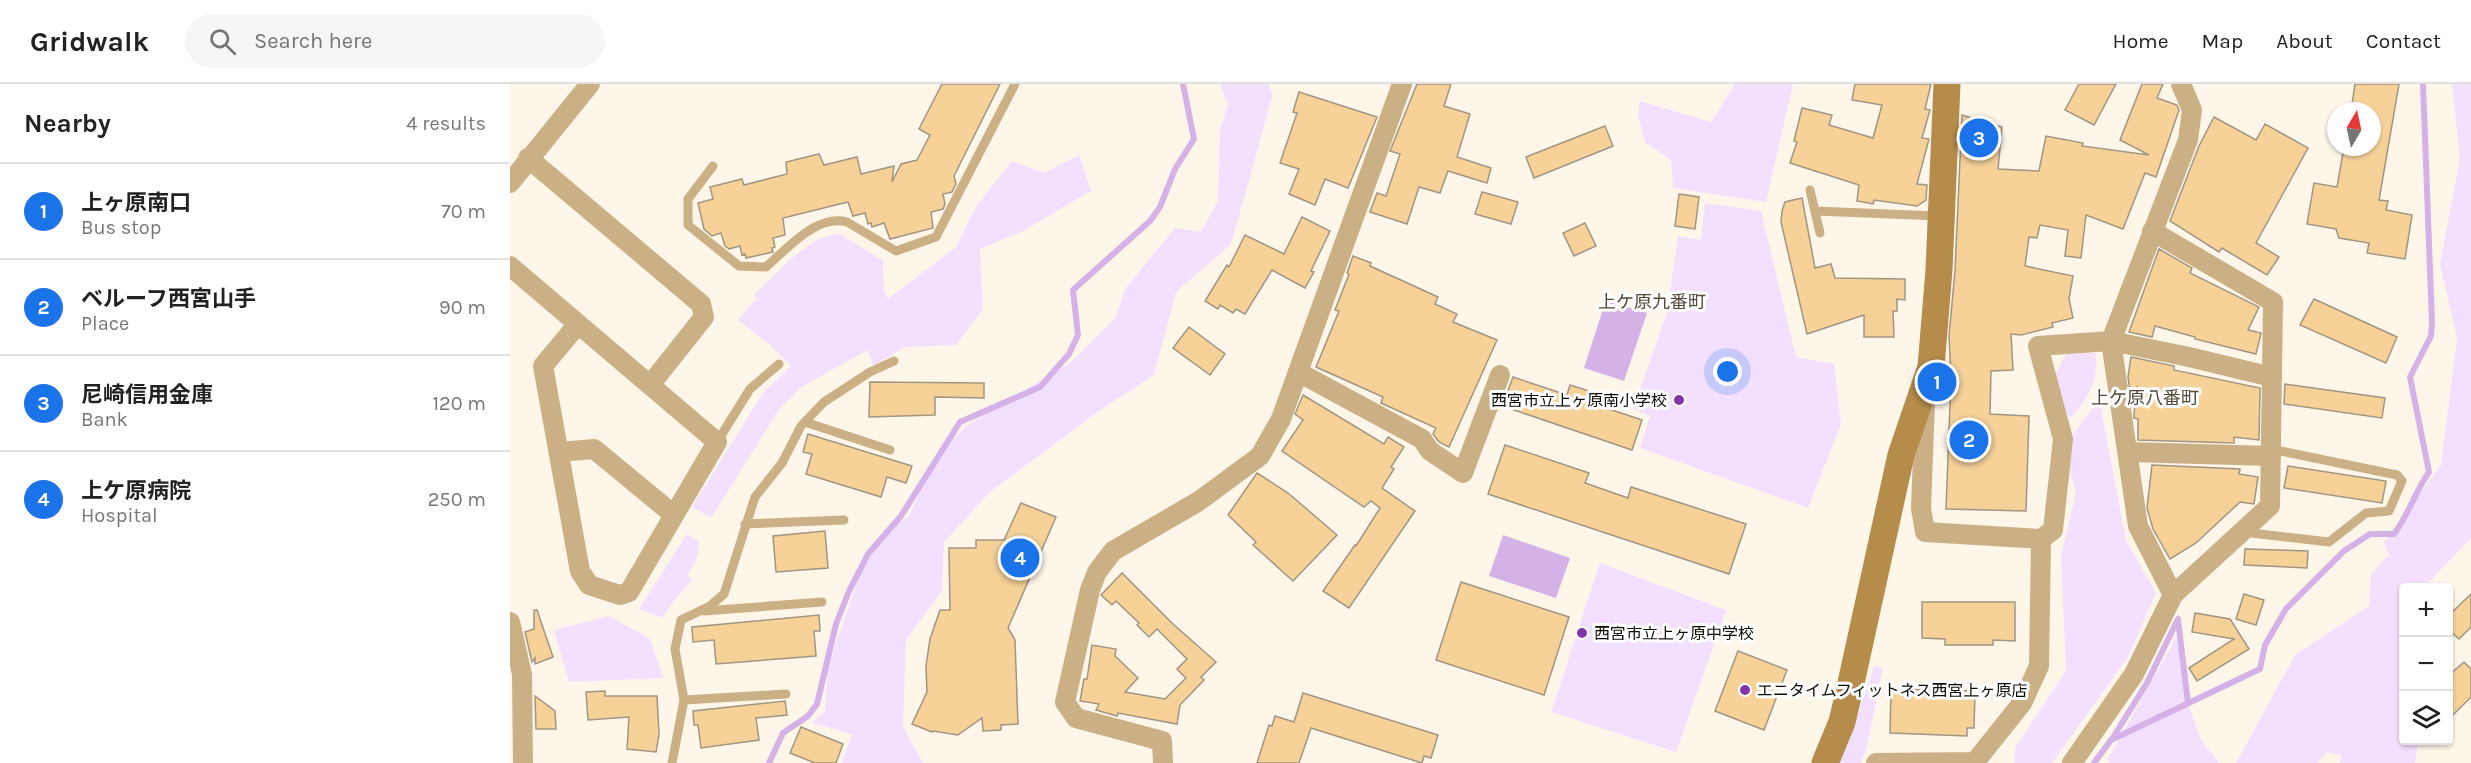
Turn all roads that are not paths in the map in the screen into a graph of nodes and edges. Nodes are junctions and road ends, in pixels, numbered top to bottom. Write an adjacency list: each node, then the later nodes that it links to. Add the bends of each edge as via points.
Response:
1 (590, 84): 6 (street)
2 (1015, 84): 7 (lane, via 936,237 896,251 838,220 811,228 766,267 739,266 688,225 688,199)
3 (1402, 84): 19 (street)
4 (1947, 84): 11 (street)
5 (2181, 84): 12 (street, via 2192,110 2188,140)
6 (528, 158): 8 (street); 23 (street, via 701,304 704,317)
7 (713, 166)
8 (510, 183)
9 (1810, 190): 10 (lane)
10 (1815, 211): 11 (lane); 13 (lane)
11 (1941, 216): 22 (street, via 1931,366)
12 (2152, 231): 16 (street); 21 (street, via 2273,302)
13 (1820, 233)
14 (510, 266): 15 (street)
15 (578, 324): 23 (street); 27 (street, via 543,366)
16 (2111, 341): 21 (street); 28 (street); 34 (street, via 2038,346 2063,439 2053,531)
17 (894, 361): 24 (lane, via 824,402)
18 (779, 364): 25 (lane, via 750,388)
19 (1298, 372): 20 (street, via 1422,439 1430,451 1463,474); 43 (street, via 1281,419 1260,456 1199,501 1113,551 1097,572 1090,590 1065,702 1076,718 1162,741)
20 (1500, 375)
21 (2272, 377): 29 (street)
22 (1926, 381): 34 (street, via 1921,508 1925,531); 44 (street, via 1900,455 1842,722)
23 (650, 385): 25 (street)
24 (805, 422): 26 (lane); 32 (lane, via 783,463 756,497)
25 (717, 442): 30 (street)
26 (891, 450)
27 (559, 452): 30 (street, via 594,448); 30 (street, via 580,572 589,585 620,595 629,592)
28 (2128, 452): 29 (street); 35 (street, via 2138,526)
29 (2271, 453): 33 (street, via 2270,506); 33 (lane, via 2397,475 2402,481 2389,511 2366,513 2329,542)
30 (674, 515)
31 (844, 520): 32 (lane)
32 (745, 524): 37 (lane, via 724,594)
33 (2242, 532): 35 (street)
34 (2041, 538): 45 (street, via 2039,666 2022,703 1975,762)
35 (2173, 595): 46 (street, via 2134,674)
36 (822, 602): 37 (lane)
37 (698, 612): 40 (lane, via 681,620 675,649)
38 (510, 622): 41 (street, via 522,674)
39 (786, 694): 40 (lane)
40 (684, 700): 42 (lane)
41 (523, 763)
42 (672, 763)
43 (1163, 763)
44 (1825, 763)
45 (1876, 763)
46 (2072, 763)

